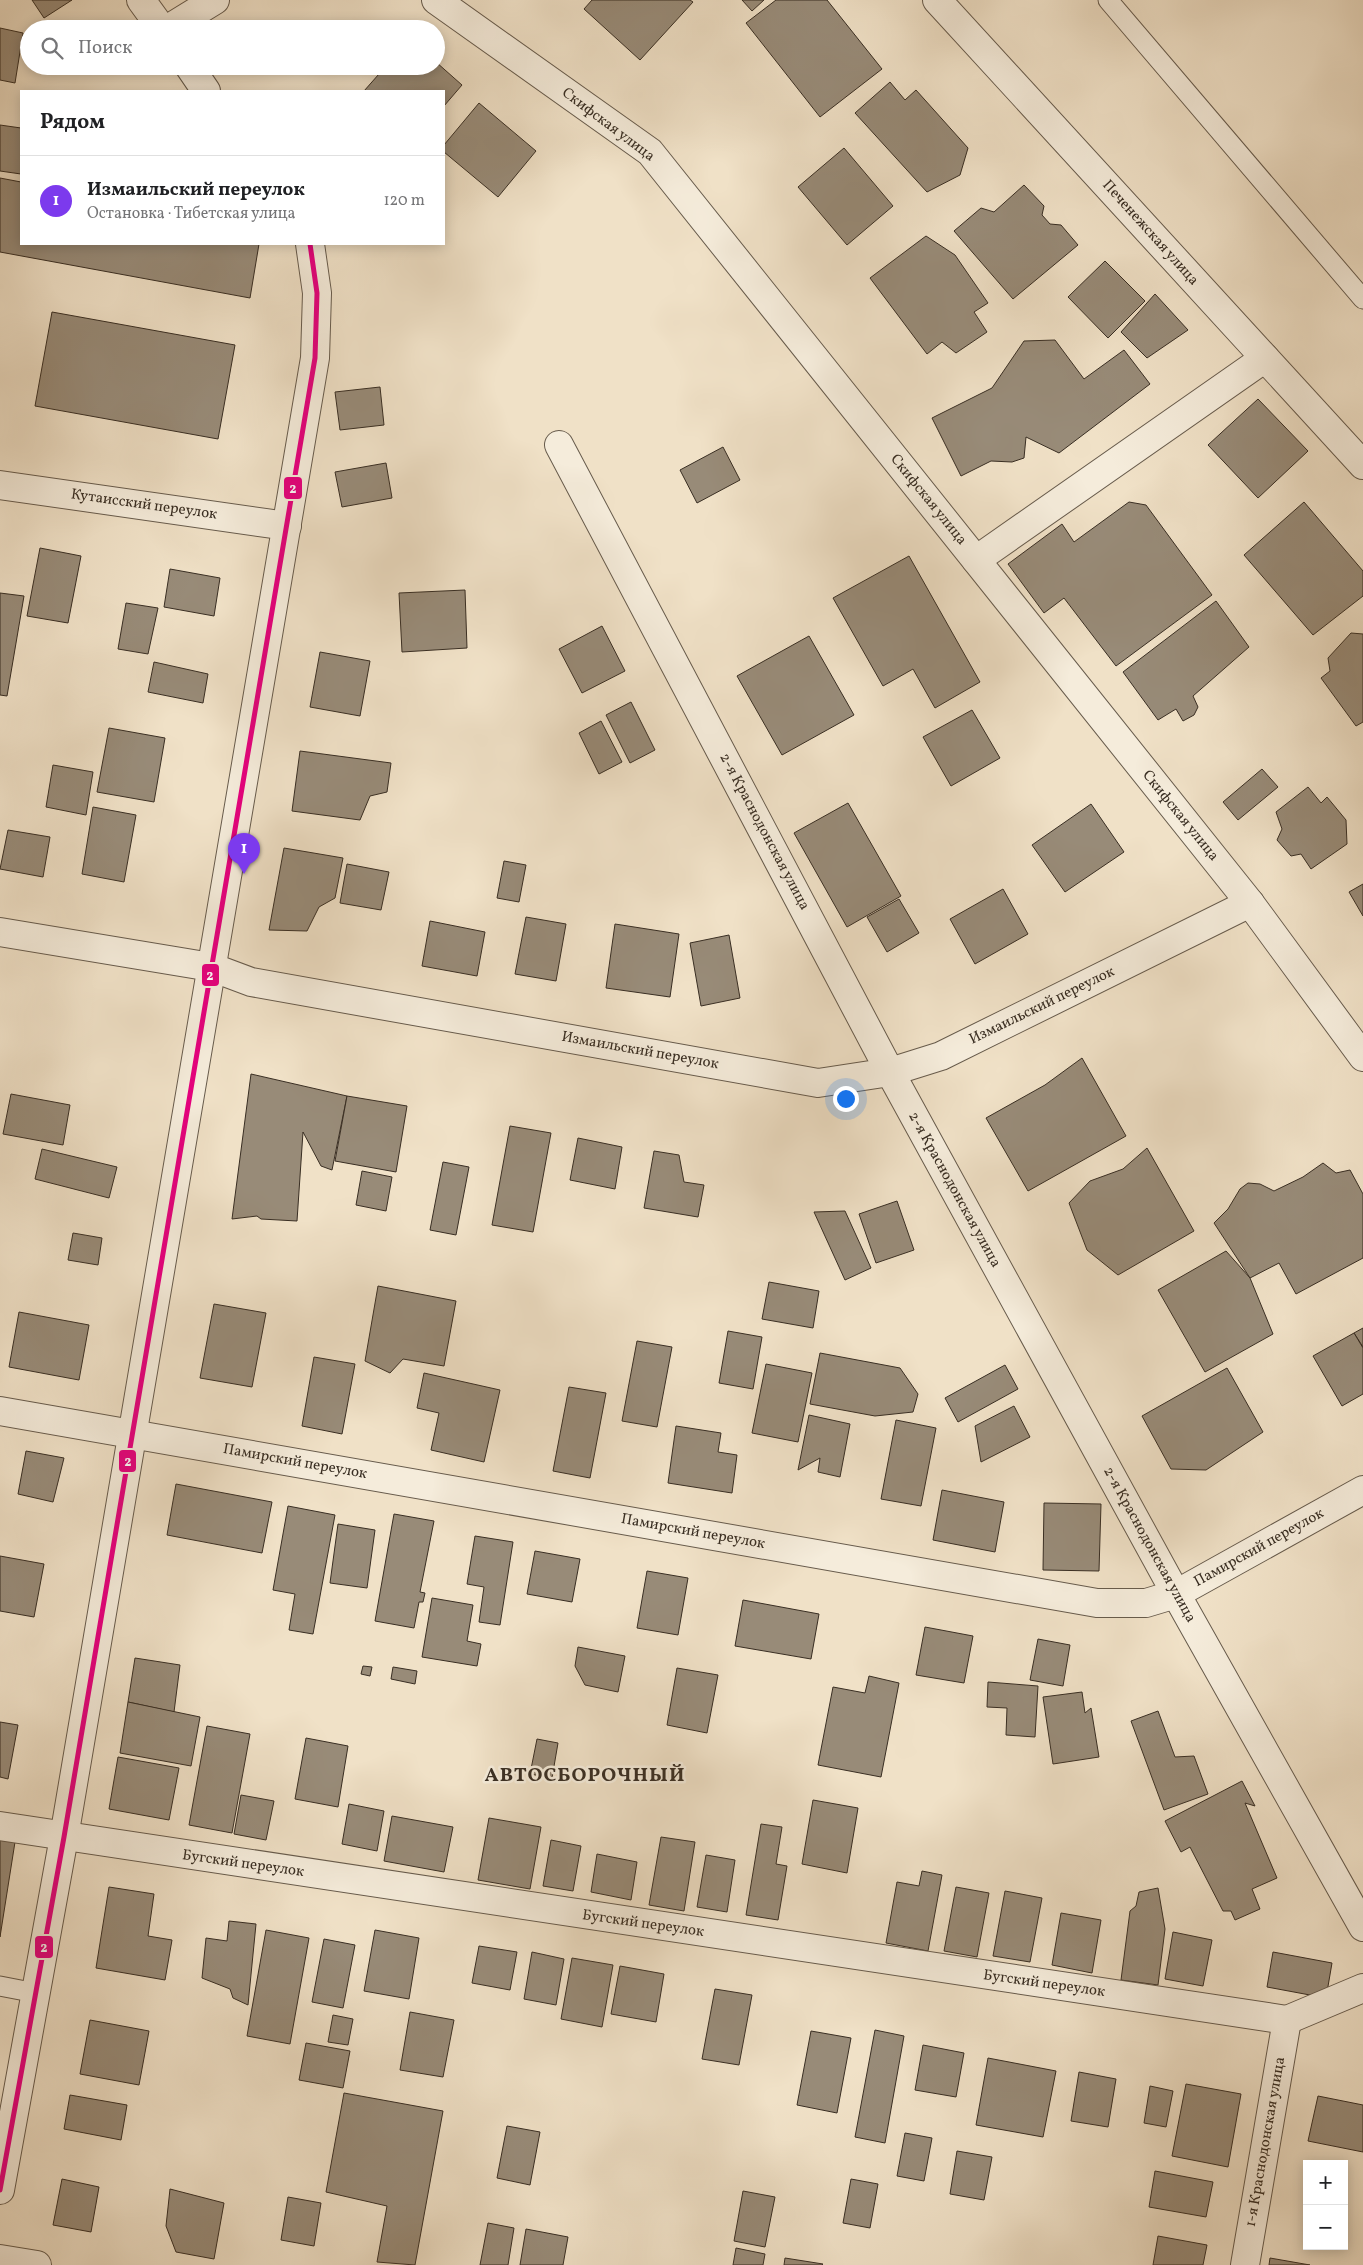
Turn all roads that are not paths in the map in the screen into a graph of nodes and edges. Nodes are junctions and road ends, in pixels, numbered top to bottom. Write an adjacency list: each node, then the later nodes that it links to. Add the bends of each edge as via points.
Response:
1 (141, 0): 6 (street)
2 (215, 0): 7 (street)
3 (436, 0): 17 (street, Скифская улица, via 650,152)
4 (937, 0): 12 (street, Печенежская улица)
5 (1108, 0): 11 (lane)
6 (155, 20)
7 (183, 20)
8 (195, 75): 9 (street)
9 (205, 90)
10 (310, 245): 16 (street, via 317,293 314,358)
11 (1363, 299)
12 (1265, 358): 14 (street, Печенежская улица); 17 (street)
13 (559, 445): 22 (street, 2-я Краснодонская улица)
14 (1363, 466)
15 (0, 485): 16 (street, Кутаисский переулок)
16 (287, 526): 20 (street)
17 (976, 560): 18 (street, Скифская улица)
18 (1250, 903): 21 (street, Скифская улица); 22 (street, Измаильский переулок, via 942,1056)
19 (0, 932): 20 (street, Измаильский переулок)
20 (211, 967): 22 (street, Измаильский переулок, via 251,982 818,1083); 24 (street)
21 (1363, 1057)
22 (890, 1072): 26 (street, 2-я Краснодонская улица)
23 (0, 1411): 24 (street, Памирский переулок)
24 (132, 1433): 26 (street, Памирский переулок, via 1097,1603 1146,1603); 28 (street)
25 (1363, 1490): 26 (street, Памирский переулок)
26 (1176, 1594): 29 (street, 2-я Краснодонская улица)
27 (0, 1826): 28 (street, Бугский переулок)
28 (64, 1837): 32 (street); 33 (street, Бугский переулок)
29 (1363, 1927)
30 (0, 1986): 32 (lane)
31 (1363, 1988): 33 (street)
32 (36, 1993): 34 (street)
33 (1287, 2020): 37 (street, 1-я Краснодонская улица)
34 (1, 2177)
35 (0, 2259): 36 (street)
36 (37, 2265)
37 (1246, 2265)

